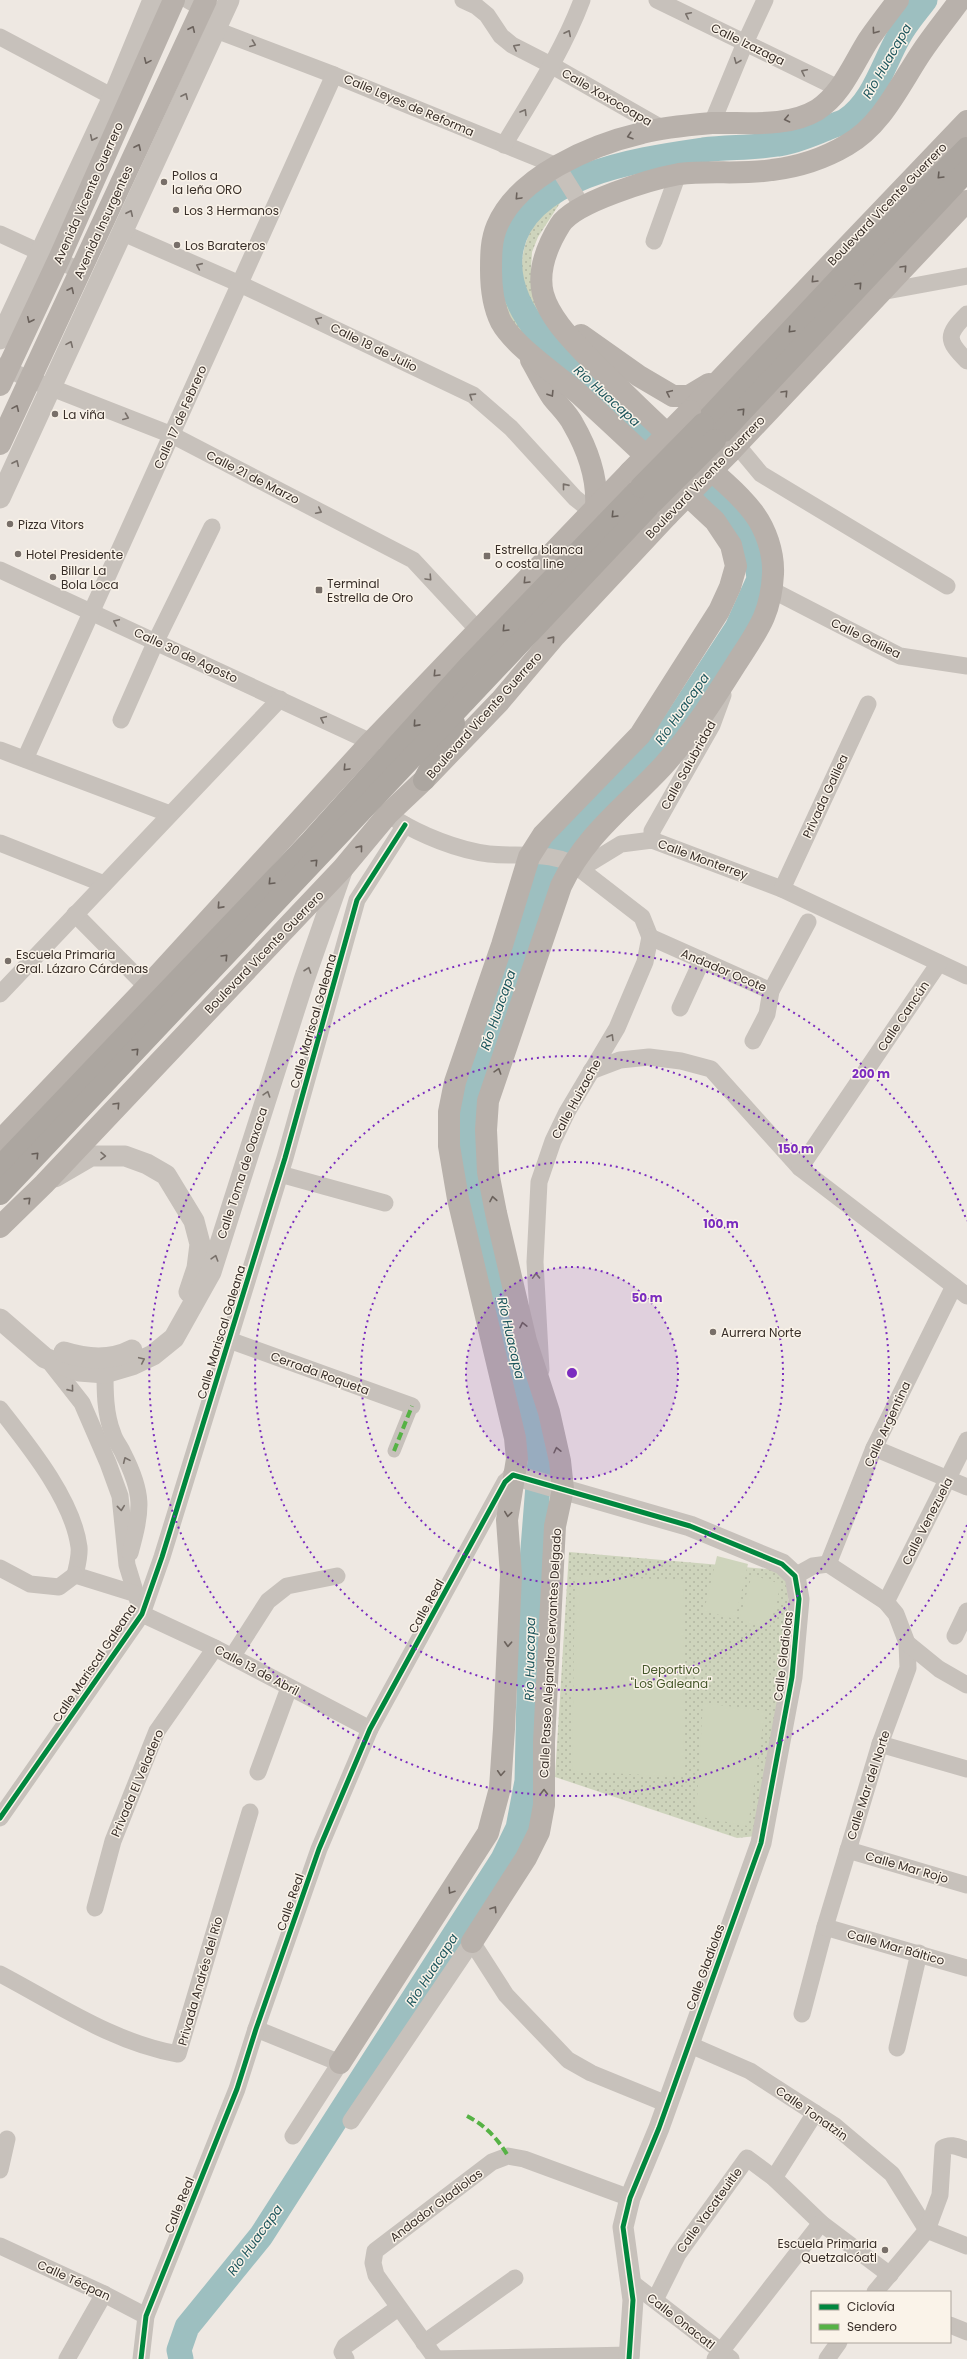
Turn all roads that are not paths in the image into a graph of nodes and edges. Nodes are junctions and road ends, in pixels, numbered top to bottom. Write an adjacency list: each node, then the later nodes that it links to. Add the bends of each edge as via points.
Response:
1 (154, 0): 16 (street)
2 (174, 0): 30 (main road, Avenida Vicente Guerrero, one-way to 30)
3 (463, 0): 13 (street, Calle Xoxocoapa, one-way to 3, via 512,46 501,36 487,15)
4 (582, 0): 13 (street, one-way to 4)
5 (657, 0): 12 (street, Calle Izazaga, one-way to 5)
6 (765, 0): 12 (street)
7 (960, 0): 24 (main road, Calle Paseo Alejandro Cervantes Delgado, via 868,131 845,146 810,161 770,171)
8 (893, 2): 15 (main road, one-way to 15)
9 (199, 3): 10 (street, Calle Leyes de Reforma); 31 (main road, Avenida Insurgentes, one-way to 9)
10 (223, 15): 14 (street, Calle Leyes de Reforma, one-way to 14); 27 (street, one-way to 10)
11 (0, 37): 16 (street)
12 (745, 43): 15 (street, Calle Izazaga, one-way to 12); 18 (street, one-way to 18)
13 (551, 65): 19 (street, Calle Xoxocoapa); 20 (street, one-way to 13)
14 (334, 74): 20 (street, Calle Leyes de Reforma); 33 (street, Calle 17 de Febrero)
15 (840, 89): 18 (main road, one-way to 18, via 829,101 814,111 786,120)
16 (113, 97): 30 (street, one-way to 30)
17 (967, 121): 39 (main road, Boulevard Vicente Guerrero, one-way to 39)
18 (712, 124): 19 (main road)
19 (663, 129): 22 (main road, one-way to 22, via 612,142)
20 (504, 145): 22 (street, Calle Leyes de Reforma)
21 (967, 148): 44 (highway, Boulevard Vicente Guerrero, one-way to 44, via 852,265)
22 (559, 169): 26 (street); 38 (main road, one-way to 38, via 538,177 515,198 497,226 491,250 494,305 502,324)
23 (967, 171): 44 (highway, Boulevard Vicente Guerrero, one-way to 23)
24 (678, 174): 26 (main road, Calle Paseo Alejandro Cervantes Delgado, via 604,196); 29 (street)
25 (967, 201): 34 (main road, Boulevard Vicente Guerrero, one-way to 25)
26 (582, 206): 36 (main road, Calle Paseo Alejandro Cervantes Delgado, via 562,221 545,254 541,271 543,294 553,316)
27 (121, 232): 33 (street, Calle 18 de Julio, one-way to 27); 43 (street, one-way to 27)
28 (0, 234): 30 (street)
29 (654, 241)
30 (50, 255): 31 (street); 37 (street); 41 (main road, Avenida Vicente Guerrero, one-way to 41)
31 (81, 271): 42 (main road, Avenida Insurgentes, one-way to 31)
32 (967, 276): 34 (street)
33 (240, 284): 45 (street, Calle 17 de Febrero); 49 (street, Calle 18 de Julio, one-way to 33, via 585,506 575,498 511,428 473,395)
34 (881, 292): 44 (main road, Boulevard Vicente Guerrero, one-way to 34)
35 (967, 314): 40 (street, via 953,328 951,339 953,347)
36 (561, 326): 39 (main road, one-way to 36, via 703,390 689,396 673,396 639,376 580,334); 53 (main road, Calle Paseo Alejandro Cervantes Delgado, via 577,346 645,415 732,490 753,512 763,530 774,562)
37 (0, 339)
38 (524, 348): 49 (main road, one-way to 49, via 552,397 573,423 584,446 594,474 597,490); 71 (main road, via 579,394 715,521 732,545 736,566 719,611 640,734 543,835)
39 (737, 360): 44 (main road, Boulevard Vicente Guerrero)
40 (967, 361)
41 (2, 373): 42 (street, Calle 21 de Marzo)
42 (28, 379): 43 (street, Calle 21 de Marzo); 46 (main road, Avenida Insurgentes, one-way to 42)
43 (51, 388): 45 (street, Calle 21 de Marzo, one-way to 45); 48 (street, one-way to 43)
44 (715, 434): 47 (highway, Boulevard Vicente Guerrero, bridge); 47 (main road, Boulevard Vicente Guerrero, bridge); 52 (street, via 761,474)
45 (172, 435): 54 (street, Calle 17 de Febrero); 55 (street, Calle 21 de Marzo, one-way to 55, via 412,560)
46 (0, 444)
47 (648, 494): 49 (main road, Boulevard Vicente Guerrero); 59 (highway, Boulevard Vicente Guerrero); 66 (main road, Boulevard Vicente Guerrero, one-way to 47, via 500,701 555,636); 90 (highway, Boulevard Vicente Guerrero, one-way to 90, via 468,667 309,843)
48 (0, 498)
49 (596, 508): 55 (main road, Boulevard Vicente Guerrero, one-way to 55)
50 (212, 527): 56 (street)
51 (0, 570): 54 (street, Calle 30 de Agosto)
52 (947, 586)
53 (772, 590): 57 (street, Calle Galilea, via 900,656); 58 (main road, Calle Paseo Alejandro Cervantes Delgado, via 769,610)
54 (92, 611): 56 (street, Calle 30 de Agosto, one-way to 54); 65 (street, Calle 17 de Febrero)
55 (478, 630): 63 (main road, Boulevard Vicente Guerrero, one-way to 63)
56 (156, 641): 60 (street, Calle 30 de Agosto); 62 (street)
57 (967, 666)
58 (734, 668): 69 (street, Calle Salubridad, via 712,725 667,801 652,831); 72 (main road, Calle Paseo Alejandro Cervantes Delgado, via 685,740 662,767 607,820)
59 (467, 697): 66 (highway); 94 (highway, Boulevard Vicente Guerrero, one-way to 59, via 328,848)
60 (280, 699): 63 (street, Calle 30 de Agosto, one-way to 60); 67 (street)
61 (868, 704): 75 (street, Privada Galilea)
62 (121, 720)
63 (371, 742): 82 (main road, Boulevard Vicente Guerrero, one-way to 82)
64 (0, 750): 65 (street)
65 (25, 759): 67 (street)
66 (424, 780): 68 (main road, Boulevard Vicente Guerrero)
67 (170, 814): 74 (street)
68 (396, 820): 71 (street, via 444,842 487,854); 73 (main road, Boulevard Vicente Guerrero, one-way to 68); 92 (street, Calle Mariscal Galeana, via 357,900)
69 (652, 840): 72 (street, Calle Monterrey, via 621,844); 75 (street, Calle Monterrey)
70 (0, 843): 74 (street)
71 (533, 857): 72 (street); 109 (main road, via 455,1082 449,1112 449,1146 458,1199 515,1438)
72 (574, 864): 78 (street, via 642,917); 105 (main road, Calle Paseo Alejandro Cervantes Delgado, one-way to 72, via 526,1341 496,1213 488,1172 486,1130 488,1101 498,1068 561,886)
73 (343, 868): 93 (main road, Boulevard Vicente Guerrero, one-way to 73); 102 (street, Calle Toma de Oaxaca, one-way to 73, via 132,1365 153,1355 174,1338 210,1272)
74 (104, 884): 76 (street)
75 (782, 889): 80 (street, Calle Monterrey)
76 (76, 914): 82 (street); 84 (street)
77 (808, 922): 83 (street, Andador Ocote)
78 (650, 937): 79 (street, Andador Ocote); 87 (street, Calle Huizache, one-way to 78, via 617,1028 644,962)
79 (702, 960): 83 (street, Andador Ocote); 85 (street)
80 (939, 963): 81 (street, Calle Monterrey); 91 (street, Calle Cancún)
81 (967, 976)
82 (147, 986): 88 (main road, Boulevard Vicente Guerrero)
83 (771, 991): 86 (street, via 767,1014)
84 (0, 994)
85 (680, 1008)
86 (753, 1041)
87 (591, 1071): 91 (street, via 620,1060 649,1057 681,1061 711,1069); 105 (street, Calle Huizache, one-way to 87, via 541,1367 535,1262 539,1182 553,1141)
88 (9, 1128): 89 (main road, Boulevard Vicente Guerrero)
89 (0, 1141)
90 (0, 1167)
91 (800, 1168): 97 (street)
92 (280, 1174): 95 (street); 100 (street, Calle Mariscal Galeana)
93 (44, 1184): 96 (main road, Boulevard Vicente Guerrero, one-way to 93); 102 (street, Calle Toma de Oaxaca, one-way to 102, via 91,1156 125,1156 166,1175 194,1221 200,1244 197,1268 188,1296 181,1308 149,1341)
94 (0, 1194)
95 (385, 1203)
96 (0, 1227)
97 (960, 1291): 107 (street, Calle Argentina)
98 (0, 1305): 101 (street, Calle Toma de Oaxaca)
99 (0, 1319): 101 (street, Calle Toma de Oaxaca)
100 (229, 1340): 103 (street, Cerrada Roqueta); 122 (street, Calle Mariscal Galeana)
101 (45, 1352): 102 (street, Calle Toma de Oaxaca, via 79,1357); 114 (street, Calle Toma de Oaxaca, one-way to 114, via 82,1403 108,1463 120,1496)
102 (105, 1365): 114 (street, one-way to 102, via 139,1520 140,1501 137,1484 112,1433 104,1394)
103 (412, 1406): 108 (street)
104 (0, 1409): 116 (street, via 38,1456 74,1522 79,1549)
105 (549, 1412): 112 (main road, Calle Paseo Alejandro Cervantes Delgado, one-way to 105, via 560,1461)
106 (967, 1440): 110 (street, Calle Venezuela)
107 (874, 1448): 110 (street); 113 (street, Calle Argentina)
108 (394, 1451)
109 (518, 1477): 112 (street); 129 (street, Calle Real, via 505,1482); 147 (main road, one-way to 147, via 507,1520 511,1575 500,1788 488,1833)
110 (949, 1479): 111 (street); 120 (street, Calle Venezuela)
111 (967, 1487)
112 (559, 1488): 118 (street, via 690,1526 782,1564); 139 (main road, Calle Paseo Alejandro Cervantes Delgado, one-way to 112, via 526,1858 539,1832 544,1805 544,1742)
113 (828, 1564): 118 (street, via 813,1566); 120 (street)
114 (127, 1565): 119 (street, Calle Toma de Oaxaca)
115 (0, 1568): 116 (street, via 30,1584 59,1587)
116 (75, 1575): 119 (street)
117 (337, 1576): 126 (street, via 287,1586 268,1601)
118 (795, 1576): 145 (street, Calle Gladiolas, via 799,1599 792,1677 761,1843)
119 (136, 1594): 122 (street, Calle Toma de Oaxaca)
120 (886, 1602): 124 (street, via 896,1614)
121 (967, 1611): 123 (street)
122 (142, 1614): 125 (street, Calle 13 de Abril); 134 (street, Calle Mariscal Galeana)
123 (955, 1636)
124 (907, 1643): 127 (street, via 939,1670); 130 (street, Calle Mar del Norte, via 908,1668)
125 (215, 1648): 126 (street, Calle 13 de Abril); 137 (street, Privada El Veladero, via 157,1730 113,1841)
126 (232, 1657): 128 (street, Calle 13 de Abril)
127 (967, 1685)
128 (289, 1688): 129 (street, Calle 13 de Abril); 132 (street)
129 (370, 1728): 144 (street, Calle Real, via 319,1849)
130 (880, 1744): 131 (street); 135 (street, Calle Mar del Norte)
131 (967, 1769)
132 (258, 1772)
133 (250, 1812): 142 (street, Privada Andrés del Río, via 178,2054 160,2051 119,2037)
134 (0, 1818)
135 (848, 1850): 136 (street, Calle Mar Rojo); 138 (street, Calle Mar del Norte)
136 (967, 1885)
137 (95, 1908)
138 (825, 1926): 140 (street, Calle Mar Báltico); 143 (street, Calle Mar del Norte)
139 (472, 1942): 148 (street, via 506,1995 568,2060 591,2074); 150 (street)
140 (919, 1953): 141 (street, Calle Mar Báltico); 146 (street)
141 (967, 1968)
142 (0, 1974)
143 (802, 2014)
144 (256, 2029): 147 (street); 168 (street, Calle Real, via 237,2089)
145 (688, 2044): 148 (street, Calle Gladiolas); 149 (street, Calle Tonatzin, via 750,2071)
146 (897, 2048)
147 (340, 2063): 151 (street)
148 (667, 2104): 156 (street, Calle Gladiolas)
149 (815, 2113): 155 (street); 158 (street, Calle Tonatzin, via 835,2126 892,2174)
150 (351, 2121)
151 (293, 2136)
152 (7, 2139): 154 (street)
153 (967, 2150): 158 (street, via 948,2145 943,2148 940,2195)
154 (0, 2170)
155 (774, 2178): 157 (street, Calle Yacateuitle); 166 (street, Calle Yacateuitle, via 746,2158 678,2254)
156 (630, 2198): 163 (street, Calle Gladiolas, via 623,2226); 167 (street, Andador Gladiolas, via 524,2159 508,2156 492,2162 375,2251 373,2263 376,2275)
157 (821, 2223): 161 (street, Calle Yacateuitle); 173 (street)
158 (927, 2230): 160 (street); 161 (street)
159 (0, 2246): 165 (street, Calle Técpan)
160 (967, 2246)
161 (890, 2275): 164 (street)
162 (515, 2278): 171 (street)
163 (631, 2282): 166 (street, Calle Onacatl); 174 (street, Calle Gladiolas, via 633,2300)
164 (876, 2291)
165 (104, 2294): 168 (street, Calle Técpan); 176 (street)
166 (655, 2300): 173 (street, Calle Onacatl)
167 (398, 2308): 171 (street); 175 (street, via 345,2346 342,2352)
168 (146, 2316): 177 (street, Calle Real)
169 (951, 2325): 170 (street)
170 (967, 2332)
171 (424, 2343): 178 (street)
172 (838, 2343): 179 (street)
173 (722, 2356)
174 (630, 2357): 178 (street)
175 (345, 2358)
176 (67, 2359)
177 (141, 2359)
178 (435, 2359)
179 (827, 2359)

